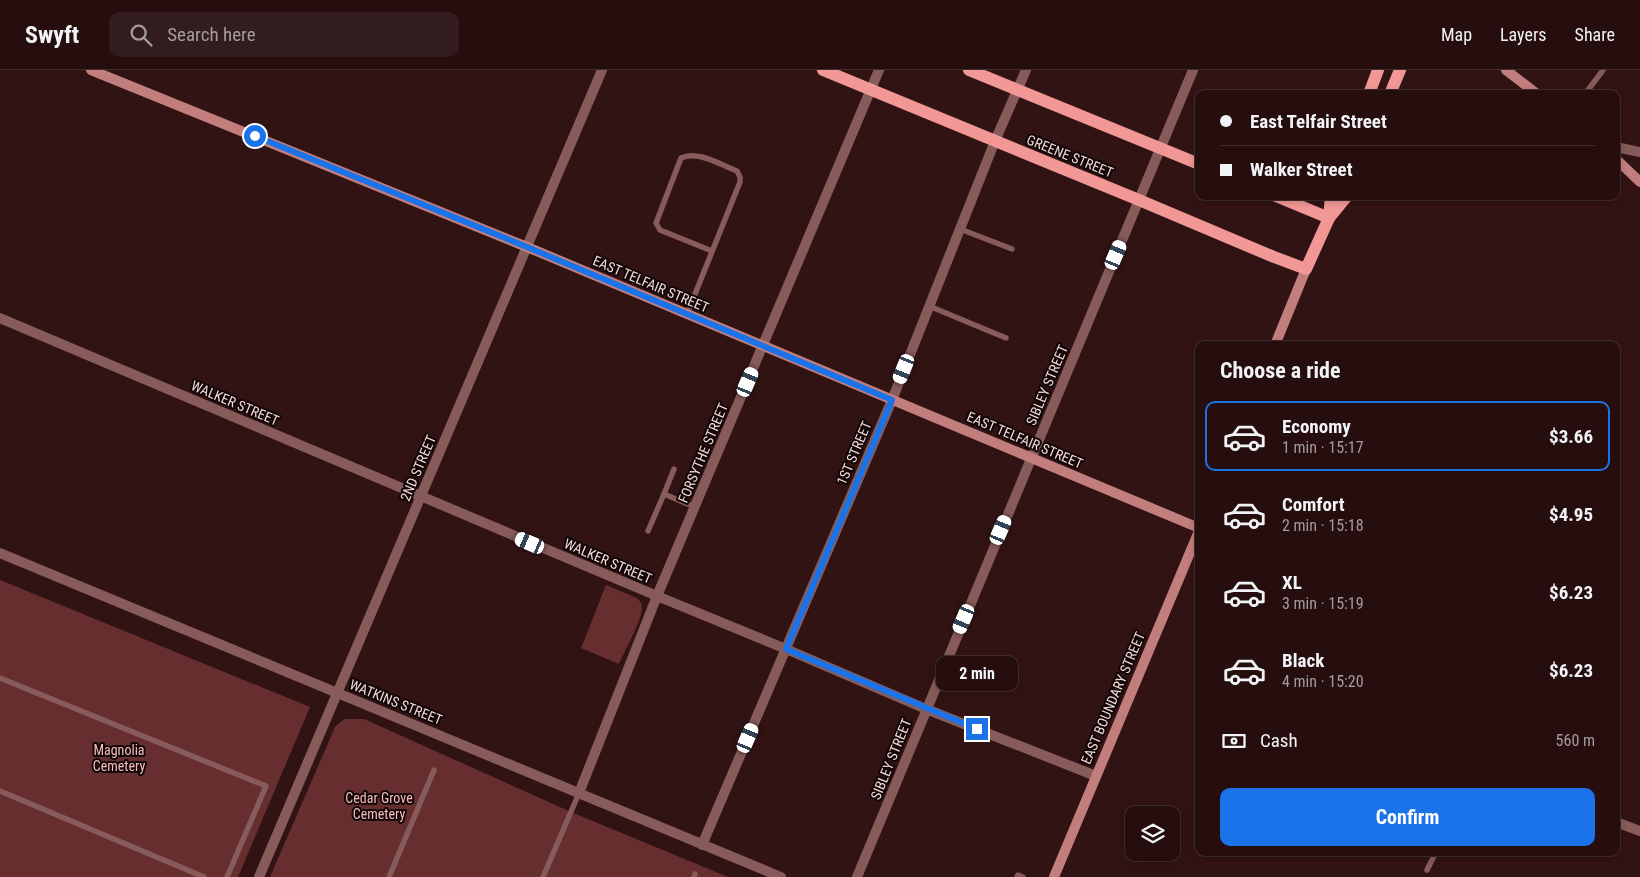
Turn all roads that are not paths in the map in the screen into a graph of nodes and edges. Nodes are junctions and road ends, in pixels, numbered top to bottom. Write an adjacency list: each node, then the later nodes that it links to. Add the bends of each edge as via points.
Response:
1 (91, 70): 31 (street, EAST TELFAIR STREET)
2 (602, 70): 31 (street, 2ND STREET)
3 (823, 70): 12 (main road, GREENE STREET)
4 (879, 70): 12 (street, FORSYTHE STREET)
5 (969, 70): 13 (main road)
6 (1026, 70): 13 (street, 1ST STREET)
7 (1193, 70): 19 (street, SIBLEY STREET)
8 (1378, 70): 14 (main road)
9 (1400, 70): 15 (main road)
10 (1506, 70): 16 (street)
11 (1603, 70): 17 (lane)
12 (870, 90): 18 (main road, GREENE STREET); 40 (street, FORSYTHE STREET)
13 (1018, 90): 18 (street, 1ST STREET); 19 (main road)
14 (1370, 90)
15 (1392, 90)
16 (1532, 90)
17 (1588, 90)
18 (994, 141): 25 (main road, GREENE STREET); 30 (street, 1ST STREET)
19 (1160, 148): 22 (main road); 25 (street, SIBLEY STREET)
20 (1620, 148): 21 (street)
21 (1640, 152)
22 (1195, 162)
23 (1620, 164): 24 (street)
24 (1640, 182)
25 (1139, 200): 34 (main road, GREENE STREET); 42 (street, SIBLEY STREET)
26 (1286, 200): 29 (main road)
27 (1331, 200): 29 (main road)
28 (1344, 200): 29 (main road)
29 (1329, 218): 34 (main road)
30 (960, 229): 32 (lane); 35 (street, 1ST STREET)
31 (527, 247): 36 (street, EAST TELFAIR STREET); 45 (street, 2ND STREET)
32 (1012, 249)
33 (712, 251): 33 (lane, via 740,177 737,171 687,155 681,158 656,223 660,230); 36 (lane)
34 (1306, 269): 39 (street)
35 (929, 306): 38 (lane); 41 (street, 1ST STREET)
36 (687, 314): 40 (street, EAST TELFAIR STREET)
37 (0, 318): 45 (street, WALKER STREET)
38 (1006, 338)
39 (1277, 341)
40 (764, 346): 41 (street, EAST TELFAIR STREET); 46 (street, FORSYTHE STREET)
41 (892, 400): 42 (street, EAST TELFAIR STREET); 52 (street, 1ST STREET)
42 (1031, 458): 47 (street, EAST TELFAIR STREET); 55 (street, SIBLEY STREET)
43 (674, 469): 44 (lane)
44 (664, 494): 46 (lane); 48 (lane)
45 (421, 496): 51 (street, WALKER STREET); 54 (street, 2ND STREET)
46 (695, 507): 51 (street, FORSYTHE STREET)
47 (1195, 528)
48 (648, 531)
49 (1195, 540): 57 (street, EAST BOUNDARY STREET)
50 (0, 553): 54 (street, WATKINS STREET)
51 (657, 596): 52 (street, WALKER STREET); 59 (street, FORSYTHE STREET)
52 (786, 649): 55 (street, WALKER STREET); 62 (street, 1ST STREET)
53 (0, 678): 66 (lane, via 266,786)
54 (338, 693): 59 (street, WATKINS STREET); 67 (street, 2ND STREET)
55 (926, 709): 57 (street, WALKER STREET); 71 (street, SIBLEY STREET)
56 (434, 770): 68 (lane)
57 (1096, 776): 74 (street, EAST BOUNDARY STREET)
58 (0, 791): 65 (lane)
59 (579, 793): 62 (street, WATKINS STREET); 69 (lane)
60 (1620, 824): 61 (street)
61 (1640, 831)
62 (702, 845): 70 (street, WATKINS STREET)
63 (1434, 856): 64 (lane)
64 (1427, 870)
65 (204, 877)
66 (227, 877)
67 (259, 877)
68 (389, 877)
69 (543, 877)
70 (781, 877)
71 (857, 877)
72 (1017, 877): 73 (lane)
73 (1023, 877)
74 (1054, 877)

